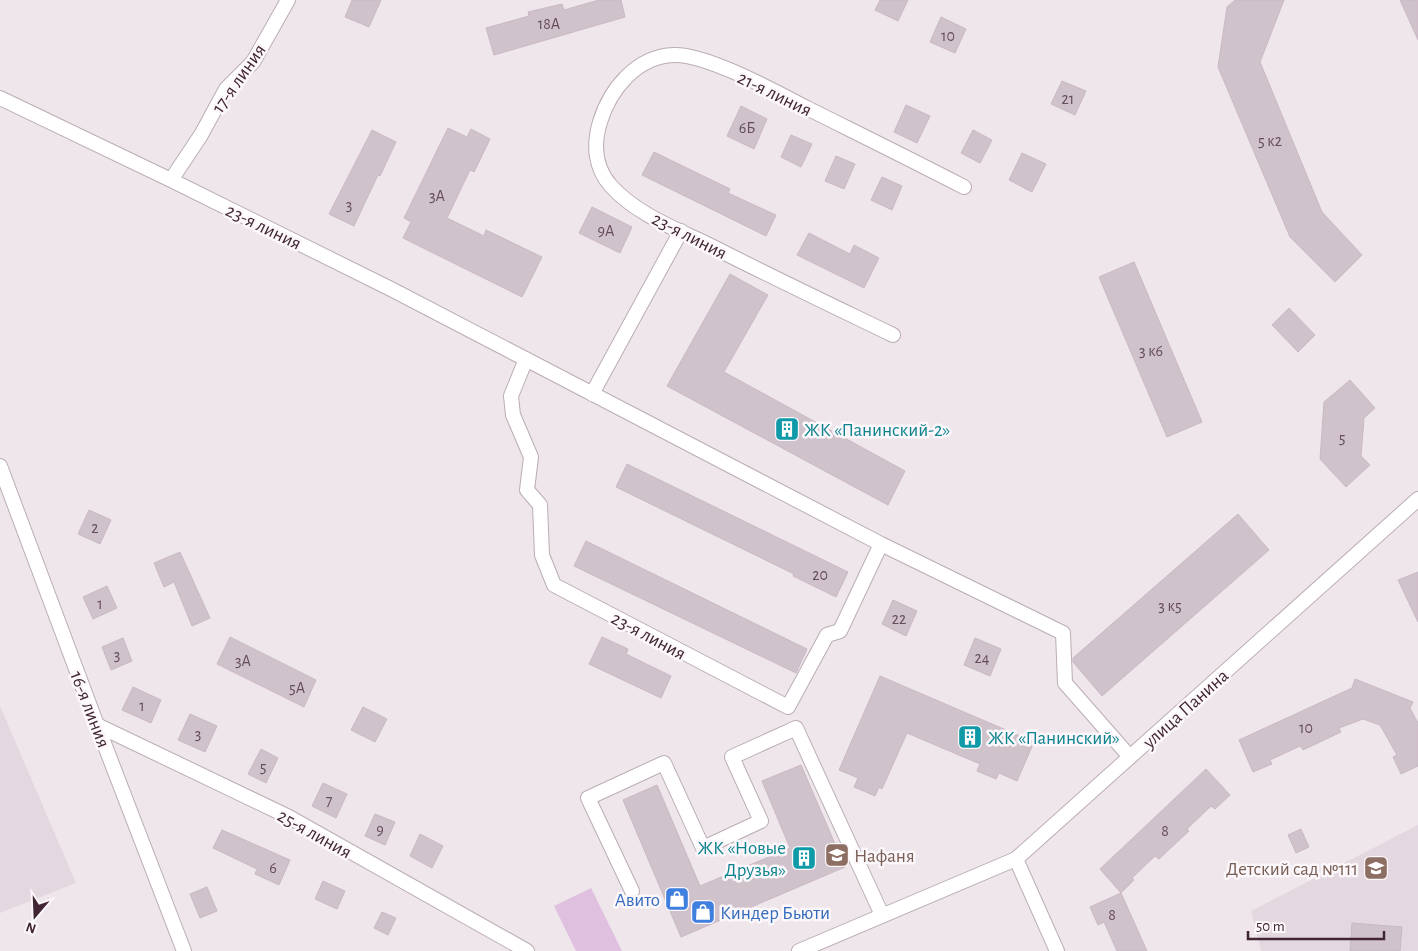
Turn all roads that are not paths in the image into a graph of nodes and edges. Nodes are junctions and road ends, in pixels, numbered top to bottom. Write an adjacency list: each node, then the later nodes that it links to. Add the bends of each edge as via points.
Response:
1 (288, 0): 4 (street, 17-я линия, via 253,62 226,89)
2 (0, 98): 4 (street, 23-я линия)
3 (601, 118): 5 (street, 21-я линия, via 609,97 625,78 641,66 661,57 688,57 756,82); 6 (street, 23-я линия, via 595,137 596,157 603,176 612,188 640,210)
4 (171, 180): 8 (street, 23-я линия)
5 (964, 187)
6 (681, 231): 7 (street, 23-я линия); 9 (street)
7 (893, 335)
8 (526, 359): 9 (street, 23-я линия); 12 (street, 23-я линия, via 511,396 513,415 531,457 526,490 540,505 542,555 554,585 779,703 788,707 826,636 840,631)
9 (592, 394): 12 (street, 23-я линия)
10 (0, 466): 13 (street, 16-я линия)
11 (1418, 499): 14 (street, улица Панина)
12 (881, 544): 14 (street, 23-я линия, via 1064,633 1065,683)
13 (97, 725): 18 (street, 16-я линия); 19 (street, 25-я линия, via 289,817)
14 (1130, 757): 15 (street, улица Панина)
15 (1016, 858): 17 (street, улица Панина); 21 (street)
16 (632, 891): 17 (street, via 588,798 664,763 703,848 761,821 732,757 796,728)
17 (882, 915): 20 (street, улица Панина)
18 (184, 951)
19 (527, 951)
20 (799, 951)
21 (1057, 951)

